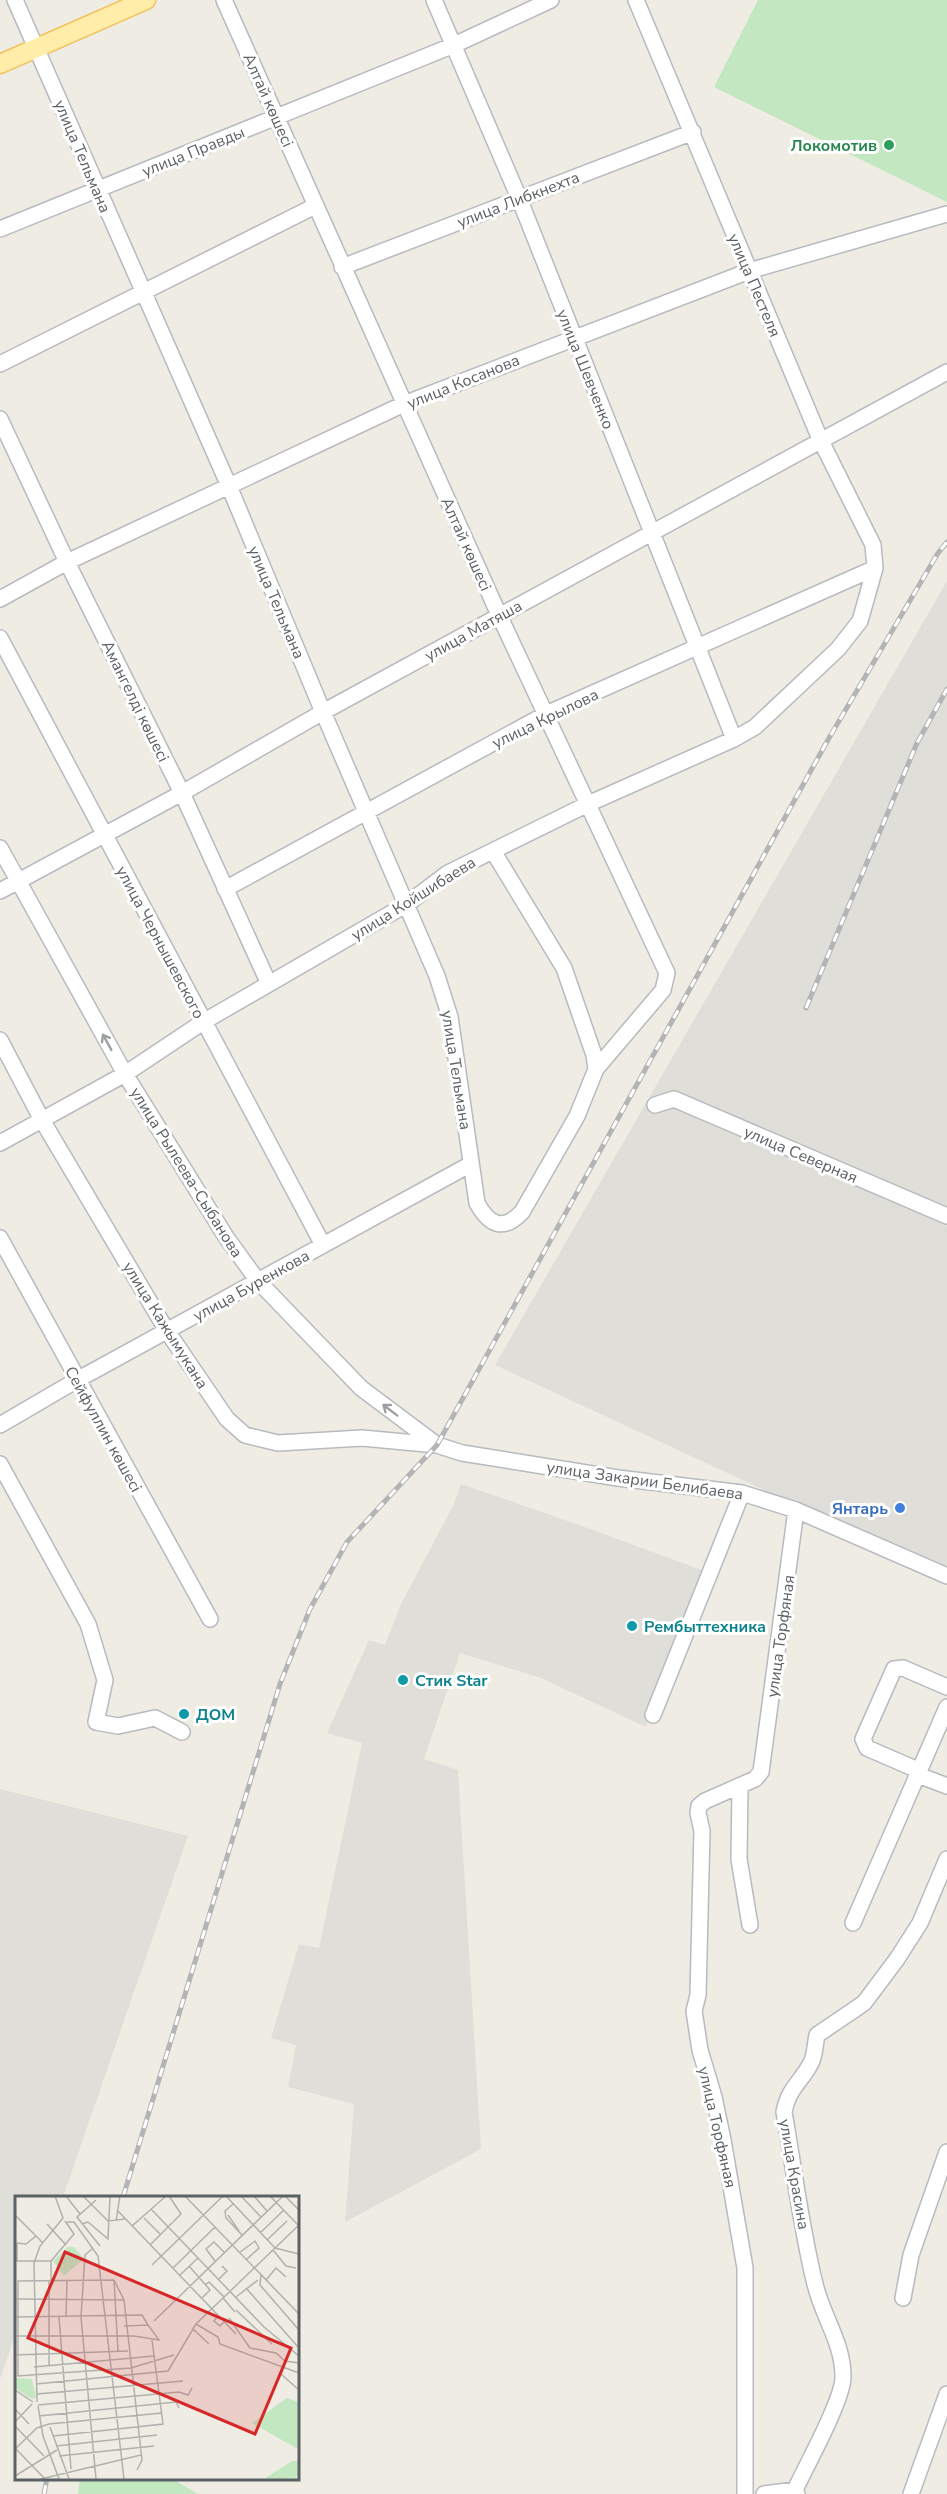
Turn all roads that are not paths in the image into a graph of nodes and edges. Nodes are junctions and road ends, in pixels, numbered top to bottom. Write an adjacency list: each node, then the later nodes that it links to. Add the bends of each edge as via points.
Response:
1 (15, 0): 8 (street, улица Тельмана)
2 (146, 0): 8 (main road)
3 (224, 0): 10 (street, Алтай көшесі)
4 (434, 0): 7 (street, улица Шевченко)
5 (551, 0): 7 (street, улица Правды)
6 (636, 0): 11 (street, улица Пестеля)
7 (454, 45): 10 (street, улица Правды); 13 (street, улица Шевченко)
8 (37, 49): 9 (main road); 12 (street, улица Тельмана)
9 (0, 64)
10 (277, 118): 12 (street, улица Правды); 14 (street, Алтай көшесі)
11 (693, 132): 13 (street, улица Либкнехта); 18 (street, улица Пестеля)
12 (98, 189): 16 (street, улица Правды); 19 (street, улица Тельмана)
13 (519, 198): 17 (street, улица Либкнехта); 20 (street, улица Шевченко)
14 (315, 206): 17 (street, Алтай көшесі); 19 (street)
15 (947, 214): 18 (street, улица Косанова)
16 (0, 229)
17 (342, 267): 23 (street, Алтай көшесі)
18 (749, 271): 20 (street, улица Косанова); 25 (street, улица Пестеля)
19 (141, 291): 21 (street); 26 (street, улица Тельмана)
20 (573, 337): 23 (street, улица Косанова); 27 (street, улица Шевченко)
21 (0, 364)
22 (947, 372): 25 (street, улица Матяша)
23 (404, 404): 26 (street, улица Косанова); 31 (street, Алтай көшесі)
24 (0, 418): 28 (street, Амангелді көшесі)
25 (820, 440): 27 (street, улица Матяша); 29 (street, улица Пестеля, via 873,545)
26 (229, 486): 28 (street, улица Косанова); 34 (street, улица Тельмана)
27 (652, 532): 31 (street, улица Матяша); 33 (street, улица Шевченко)
28 (67, 562): 30 (street, улица Косанова); 37 (street, Амангелді көшесі)
29 (875, 568): 33 (street, улица Крылова); 36 (street, улица Койшибаева, via 860,621 838,649 755,727)
30 (0, 599)
31 (499, 615): 34 (street, улица Матяша); 35 (street, Алтай көшесі)
32 (0, 638): 40 (street, улица Чернышевского)
33 (696, 648): 35 (street, улица Крылова); 36 (street, улица Шевченко)
34 (323, 712): 37 (street, улица Матяша); 39 (street, улица Тельмана)
35 (546, 714): 38 (street, Алтай көшесі); 39 (street, улица Крылова)
36 (734, 739): 38 (street, улица Койшибаева)
37 (182, 793): 40 (street, улица Матяша); 44 (street, Амангелді көшесі)
38 (588, 804): 42 (street, улица Койшибаева); 50 (street, Алтай көшесі, via 667,973 663,990)
39 (368, 812): 44 (street, улица Крылова); 46 (street, улица Тельмана)
40 (103, 834): 43 (street, улица Матяша); 48 (street, улица Чернышевского)
41 (0, 848): 43 (street, улица Рылеева-Сыбанова)
42 (493, 850): 46 (street, улица Койшибаева, via 448,873); 50 (street, via 564,968)
43 (17, 882): 45 (street, улица Матяша); 51 (street, улица Рылеева-Сыбанова, one-way to 43)
44 (225, 889): 47 (street, Амангелді көшесі)
45 (0, 891)
46 (407, 903): 47 (street, улица Койшибаева); 55 (street, улица Тельмана, via 450,1017)
47 (269, 984): 48 (street, улица Койшибаева)
48 (204, 1022): 51 (street, улица Койшибаева); 58 (street, улица Чернышевского)
49 (0, 1040): 53 (street, улица Кажымукана)
50 (596, 1069): 55 (street, улица Тельмана, via 578,1116 514,1221 499,1225 485,1218 477,1203)
51 (125, 1074): 53 (street, улица Койшибаева); 59 (street, улица Рылеева-Сыбанова, via 226,1238)
52 (655, 1105): 56 (street, улица Северная, via 674,1099)
53 (42, 1120): 54 (street, улица Койшибаева); 60 (street, улица Кажымукана)
54 (0, 1143)
55 (471, 1164): 58 (street, улица Буренкова)
56 (947, 1216)
57 (0, 1238): 61 (street, Сейфуллин көшесі)
58 (323, 1245): 59 (street, улица Буренкова)
59 (258, 1281): 60 (street, улица Буренкова); 63 (street, улица Рылеева-Сыбанова, one-way to 59, via 361,1388)
60 (167, 1331): 61 (street, улица Буренкова); 63 (street, улица Кажымукана, via 227,1419 245,1435 278,1443 362,1438)
61 (77, 1380): 62 (street, улица Буренкова); 68 (street, Сейфуллин көшесі)
62 (0, 1425)
63 (437, 1445): 65 (street, улица Закарии Белибаева, via 462,1453 618,1478)
64 (0, 1464): 72 (street, via 88,1624 105,1680 96,1722 118,1726 155,1718)
65 (742, 1493): 66 (street, улица Закарии Белибаева); 71 (street)
66 (796, 1510): 67 (street, улица Закарии Белибаева); 74 (street, улица Торфяная, via 760,1772)
67 (947, 1576)
68 (210, 1619)
69 (947, 1687): 73 (street, via 903,1668 894,1669 863,1739 867,1748)
70 (947, 1707): 73 (street)
71 (653, 1715)
72 (182, 1732)
73 (919, 1773): 75 (street); 77 (street)
74 (740, 1786): 78 (street, via 739,1859); 83 (street, улица Торфяная, via 699,1806 702,1831 698,1995 694,2011 723,2140 745,2268)
75 (947, 1786)
76 (947, 1859): 82 (street, улица Красина, via 920,1923 897,1959 864,2003 817,2036 811,2062 786,2100 784,2112 815,2286 844,2377)
77 (853, 1923)
78 (750, 1925)
79 (947, 2152): 80 (street, via 910,2255)
80 (903, 2298)
81 (947, 2394): 85 (street)
82 (796, 2492): 84 (street)
83 (745, 2494)
84 (764, 2494)
85 (911, 2494)

